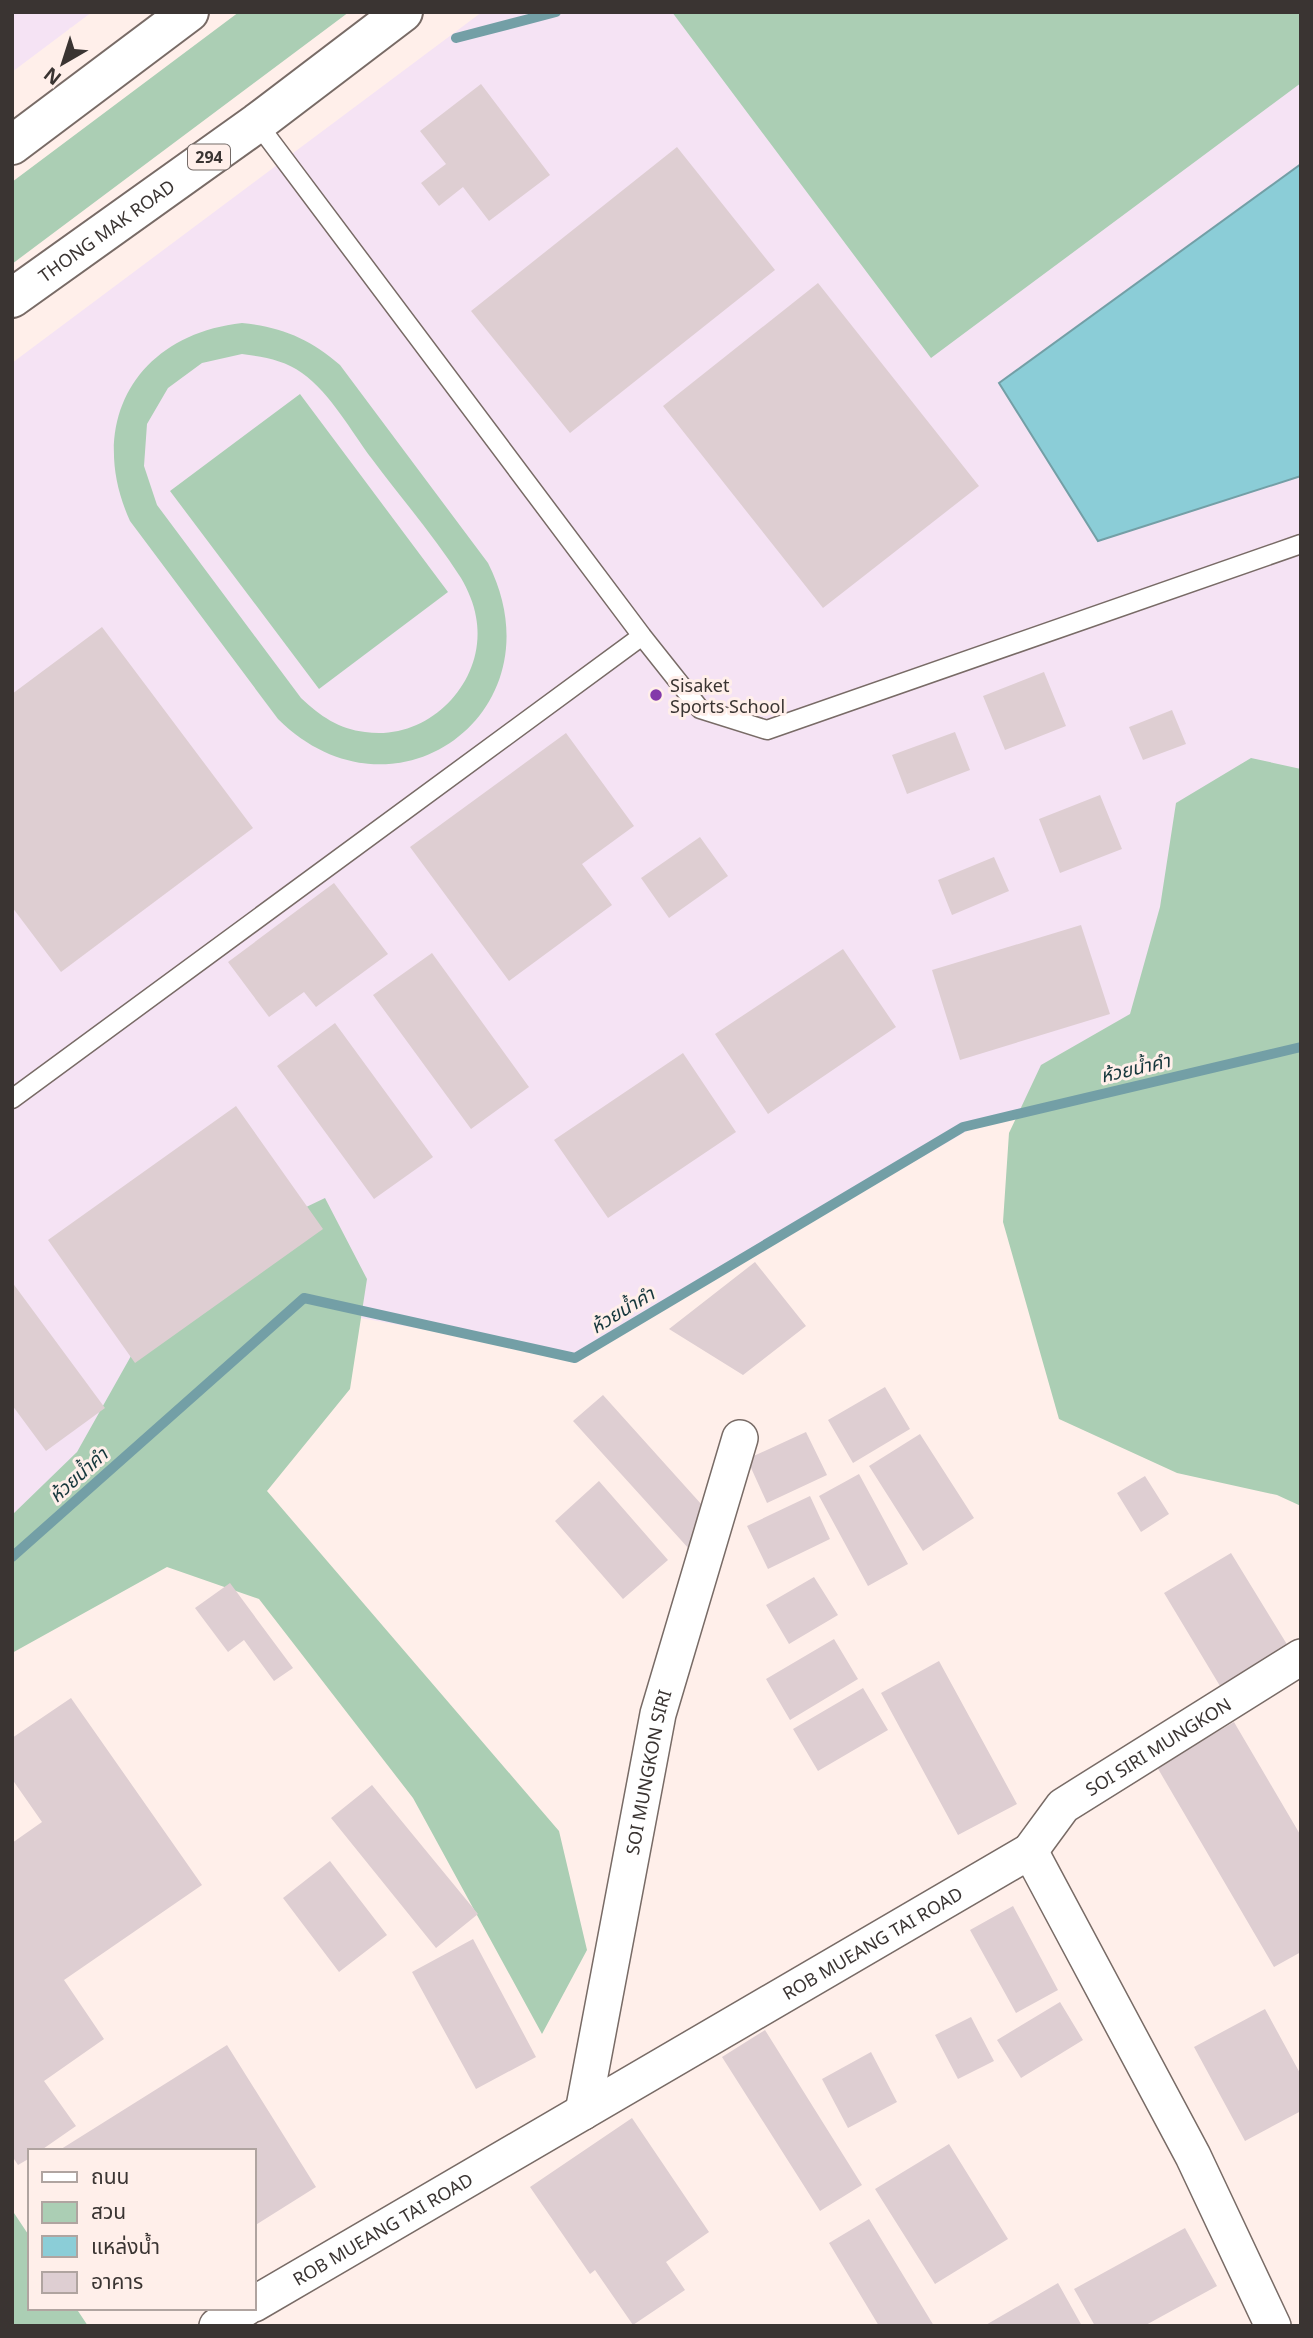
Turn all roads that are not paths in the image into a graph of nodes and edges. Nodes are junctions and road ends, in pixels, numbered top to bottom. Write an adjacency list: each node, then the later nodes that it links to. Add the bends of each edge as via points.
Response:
1 (403, 12): 3 (main road, THONG MAK ROAD / 294)
2 (183, 14): 4 (main road)
3 (257, 123): 5 (main road, THONG MAK ROAD / 294); 7 (lane)
4 (12, 145)
5 (12, 298)
6 (1301, 544): 7 (lane, via 767,730 700,709)
7 (642, 636): 8 (lane)
8 (12, 1099)
9 (740, 1438): 12 (street, SOI MUNGKON SIRI, via 658,1714)
10 (1301, 1657): 11 (street, SOI SIRI MUNGKON, via 1063,1806)
11 (1030, 1851): 12 (street, ROB MUEANG TAI ROAD); 16 (street, via 1193,2155)
12 (583, 2112): 13 (street, ROB MUEANG TAI ROAD)
13 (256, 2303)
14 (243, 2310): 15 (street)
15 (217, 2326)
16 (1272, 2326)

